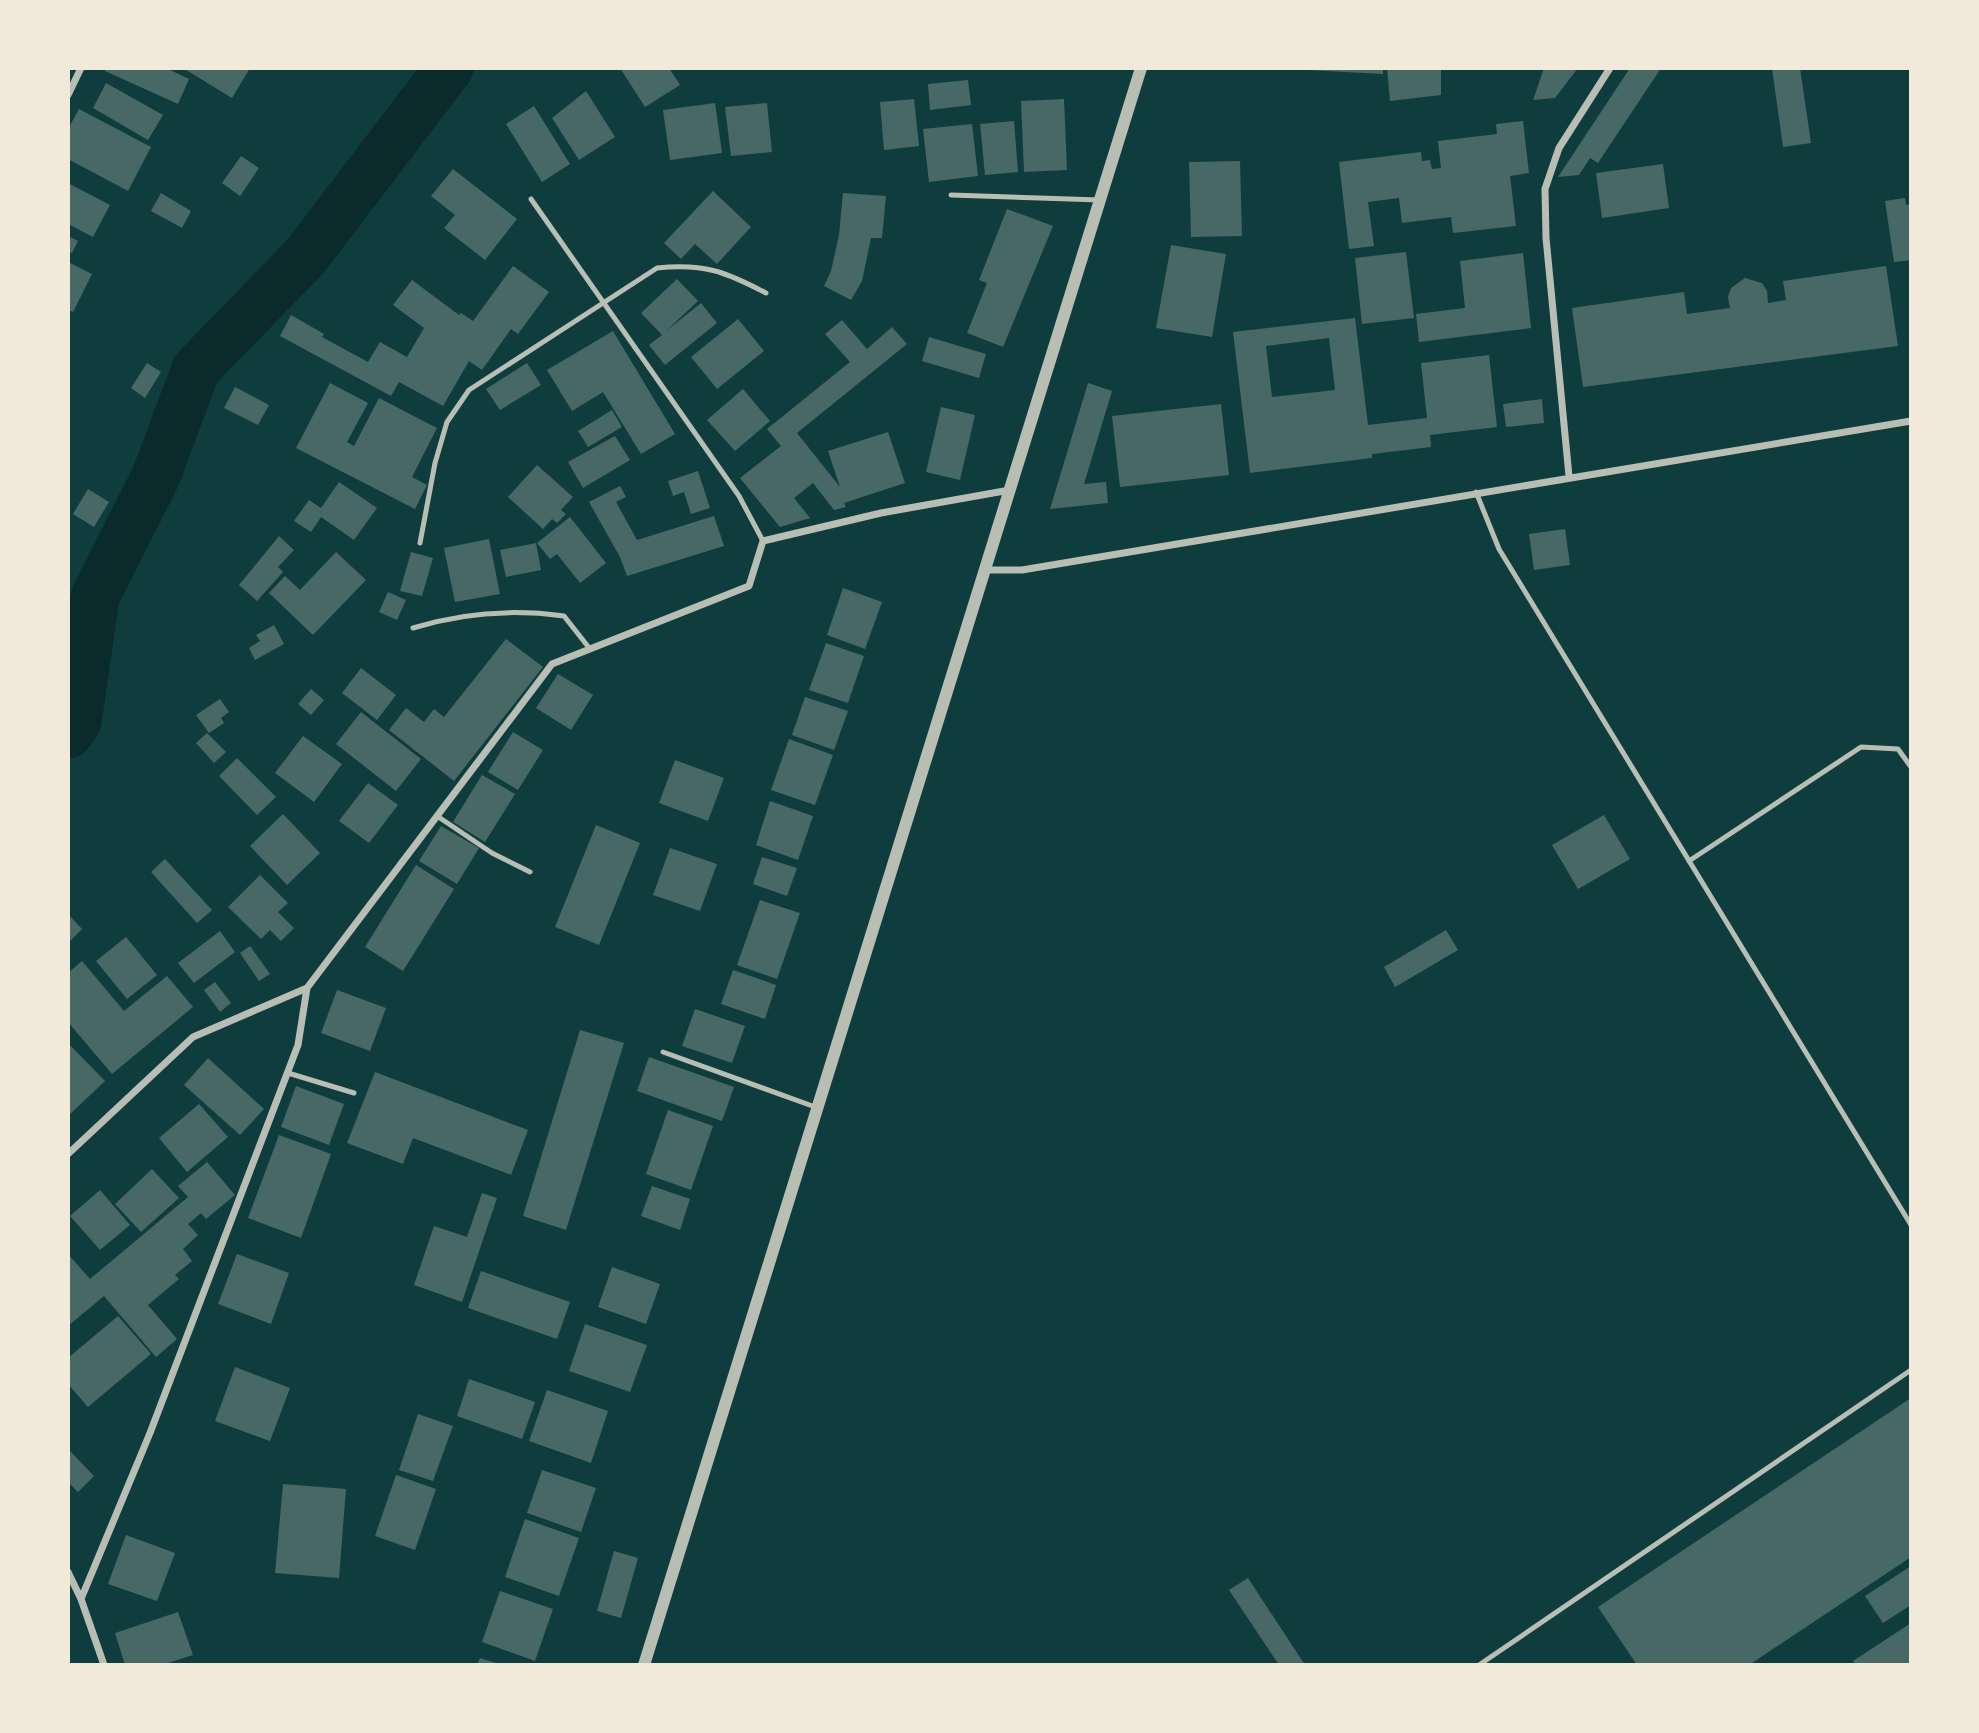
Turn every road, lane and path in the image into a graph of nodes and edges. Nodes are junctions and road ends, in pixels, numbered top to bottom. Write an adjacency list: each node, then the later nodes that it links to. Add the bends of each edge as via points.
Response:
1 (81, 68): 4 (street)
2 (1141, 68): 7 (street)
3 (1610, 68): 11 (street, via 1559,148 1545,189)
4 (68, 95)
5 (951, 195): 7 (lane)
6 (531, 199): 9 (lane)
7 (1100, 200): 12 (street)
8 (766, 293): 9 (lane, via 722,270 686,265 657,268)
9 (605, 304): 14 (lane, via 739,496); 15 (lane, via 469,390 447,422)
10 (1911, 421): 11 (street)
11 (1569, 476): 13 (street)
12 (1010, 490): 14 (street, via 881,513); 16 (street)
13 (1476, 492): 16 (street, via 1022,570); 21 (lane, via 1499,549)
14 (763, 541): 18 (street, via 748,586)
15 (420, 544)
16 (986, 570): 27 (street)
17 (414, 628): 18 (lane, via 500,610 538,612 565,616)
18 (590, 649): 20 (street, via 552,664)
19 (1911, 767): 21 (lane, via 1898,749 1861,747)
20 (437, 816): 22 (lane); 23 (street)
21 (1689, 861): 29 (lane)
22 (530, 872)
23 (307, 988): 25 (street, via 298,1045); 28 (street, via 192,1037)
24 (663, 1052): 27 (lane)
25 (288, 1073): 26 (lane); 32 (street)
26 (354, 1093)
27 (818, 1108): 34 (street)
28 (68, 1154)
29 (1911, 1225)
30 (1911, 1370): 35 (lane)
31 (68, 1572): 32 (street)
32 (81, 1599): 33 (street)
33 (104, 1665)
34 (644, 1665)
35 (1479, 1665)

